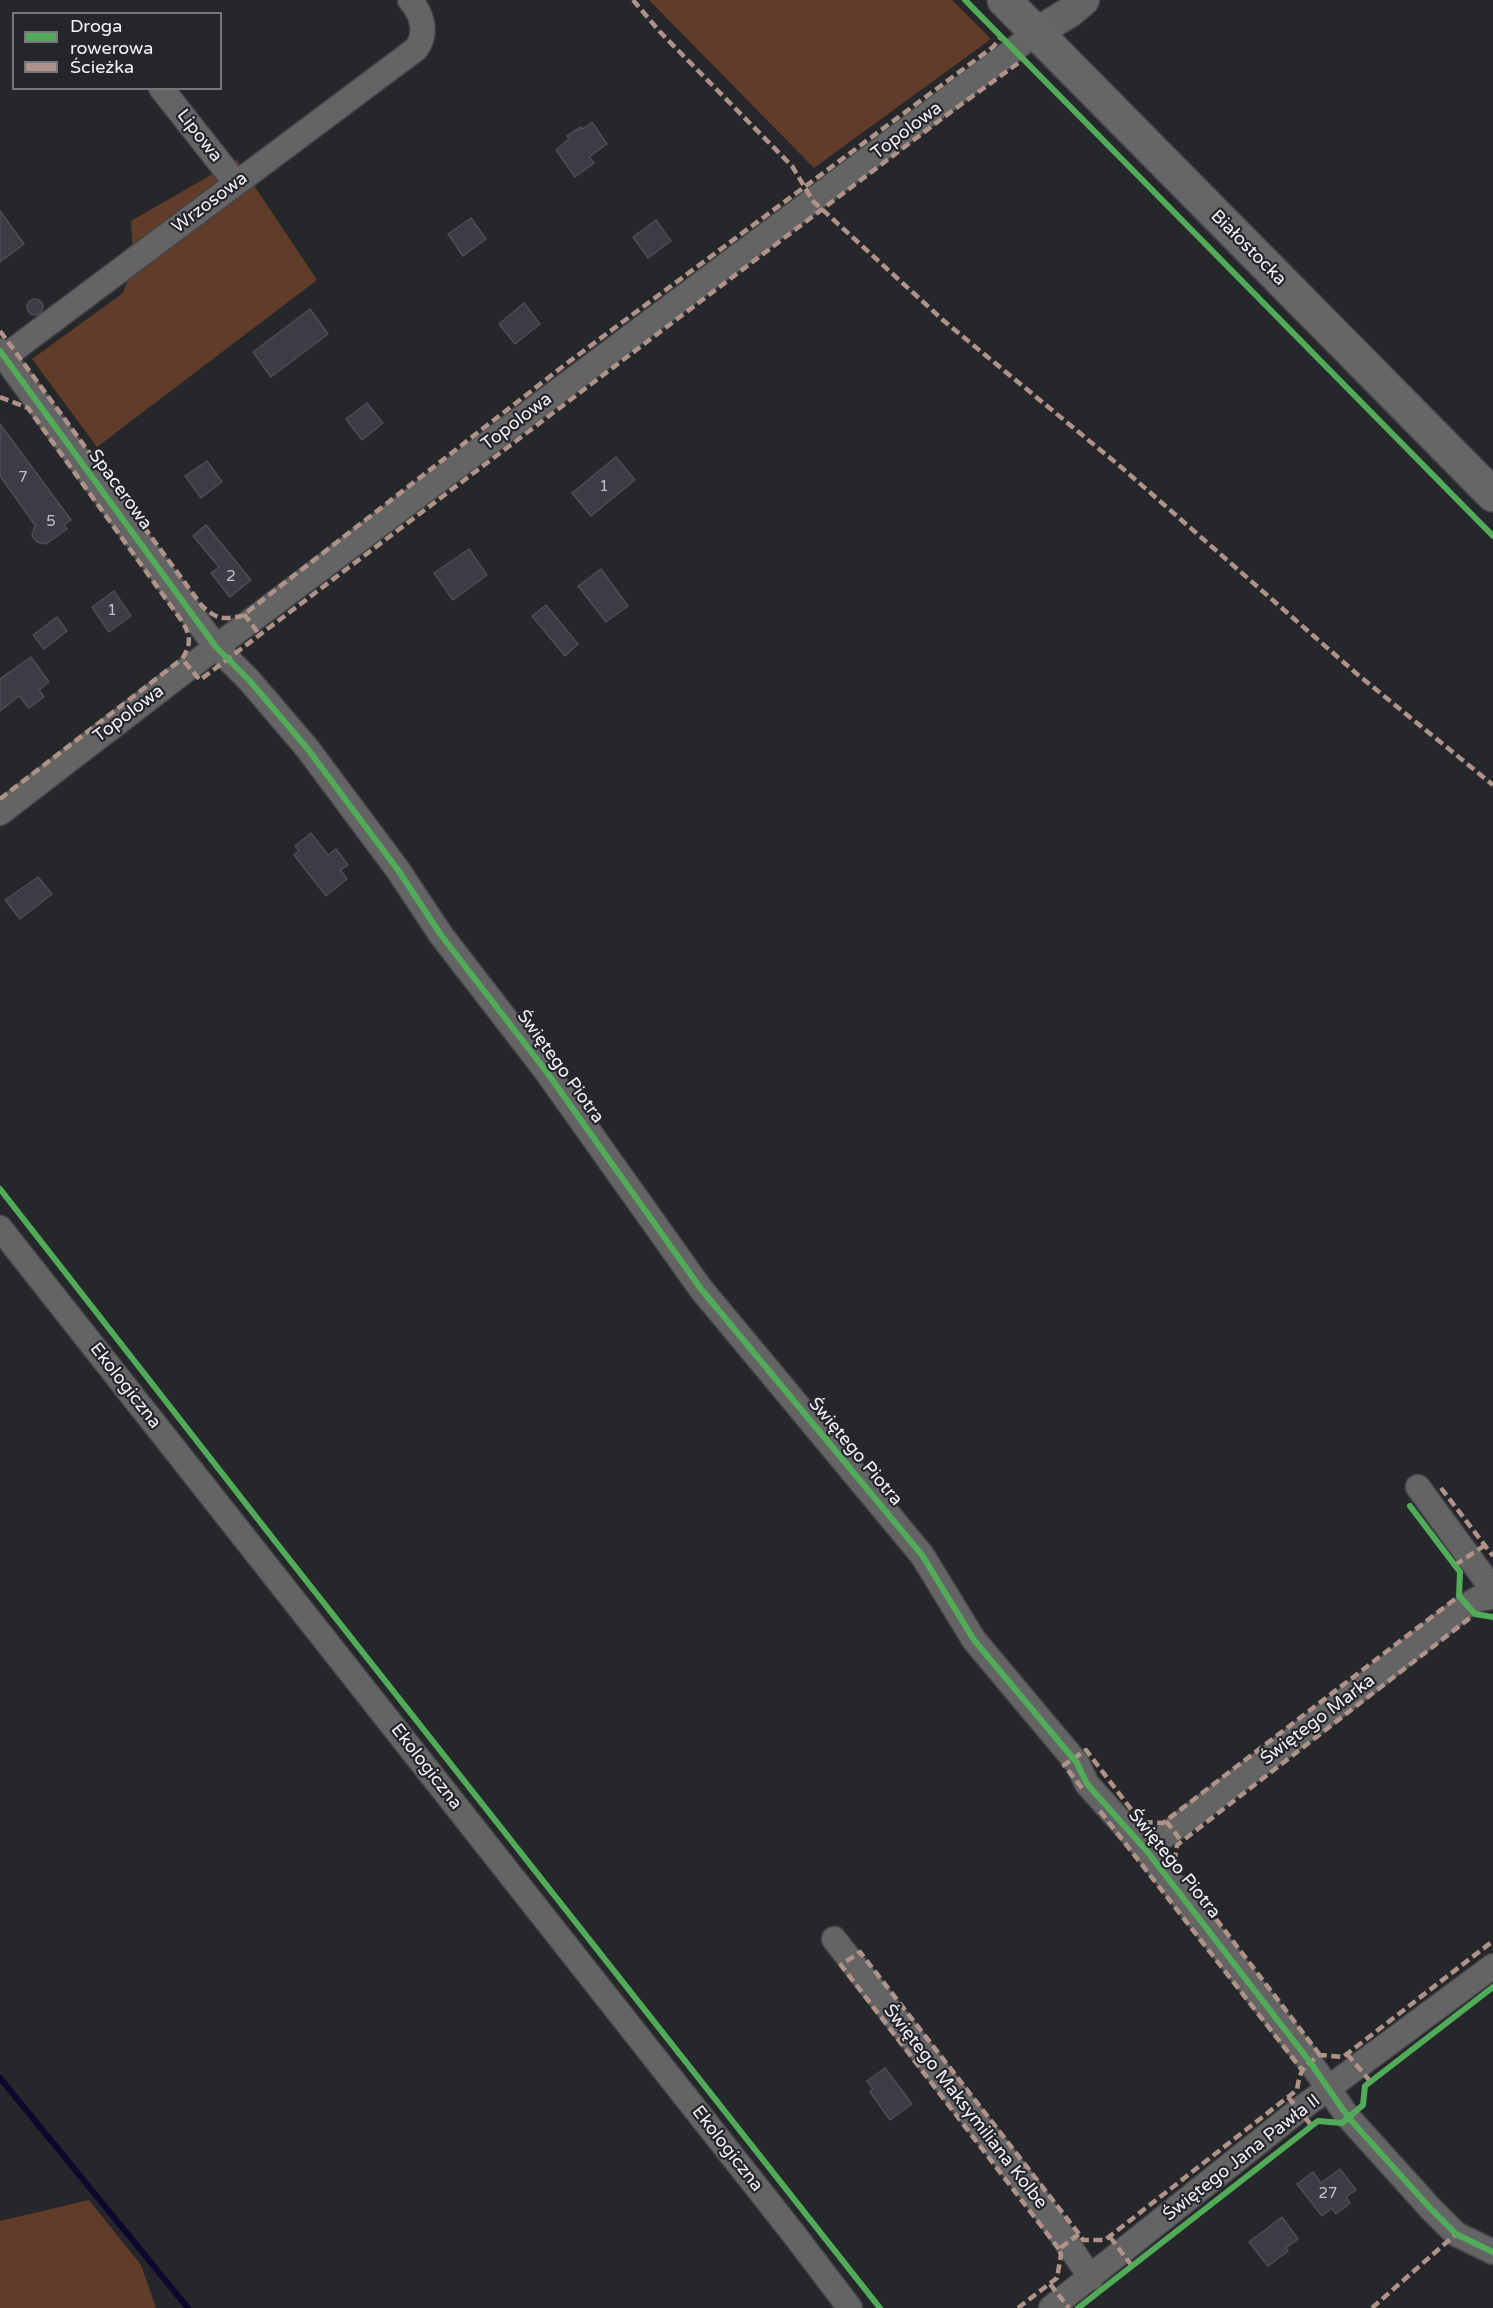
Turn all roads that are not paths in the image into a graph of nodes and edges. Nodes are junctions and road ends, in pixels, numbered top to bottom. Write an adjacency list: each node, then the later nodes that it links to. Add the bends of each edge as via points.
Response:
1 (410, 0): 6 (street, Wrzosowa, via 423,27 416,49)
2 (1004, 0): 4 (main road, Białostocka)
3 (1084, 0): 4 (street)
4 (1036, 33): 8 (main road, Białostocka); 9 (street, Topolowa)
5 (163, 90): 6 (street, Lipowa)
6 (236, 183): 7 (street, Wrzosowa)
7 (5, 366): 9 (street, Spacerowa)
8 (1493, 495)
9 (216, 647): 10 (street, Topolowa); 15 (street, Świętego Piotra, via 307,748 441,935 546,1071 701,1289 922,1555 974,1640 1077,1763 1087,1784)
10 (0, 813)
11 (0, 1228): 21 (street, Ekologiczna)
12 (1418, 1487): 13 (street)
13 (1493, 1590)
14 (1493, 1597): 15 (street, Świętego Marka, via 1477,1599 1464,1607)
15 (1146, 1850): 18 (street, Świętego Piotra)
16 (834, 1939): 20 (street, Świętego Maksymiliana Kolbe, via 1037,2199)
17 (1493, 1966): 18 (street, Świętego Jana Pawła II)
18 (1330, 2089): 19 (street, Świętego Piotra, via 1348,2117 1456,2234); 20 (street, Świętego Jana Pawła II)
19 (1493, 2252)
20 (1091, 2278): 22 (street, Świętego Jana Pawła II)
21 (850, 2308)
22 (1051, 2308)

